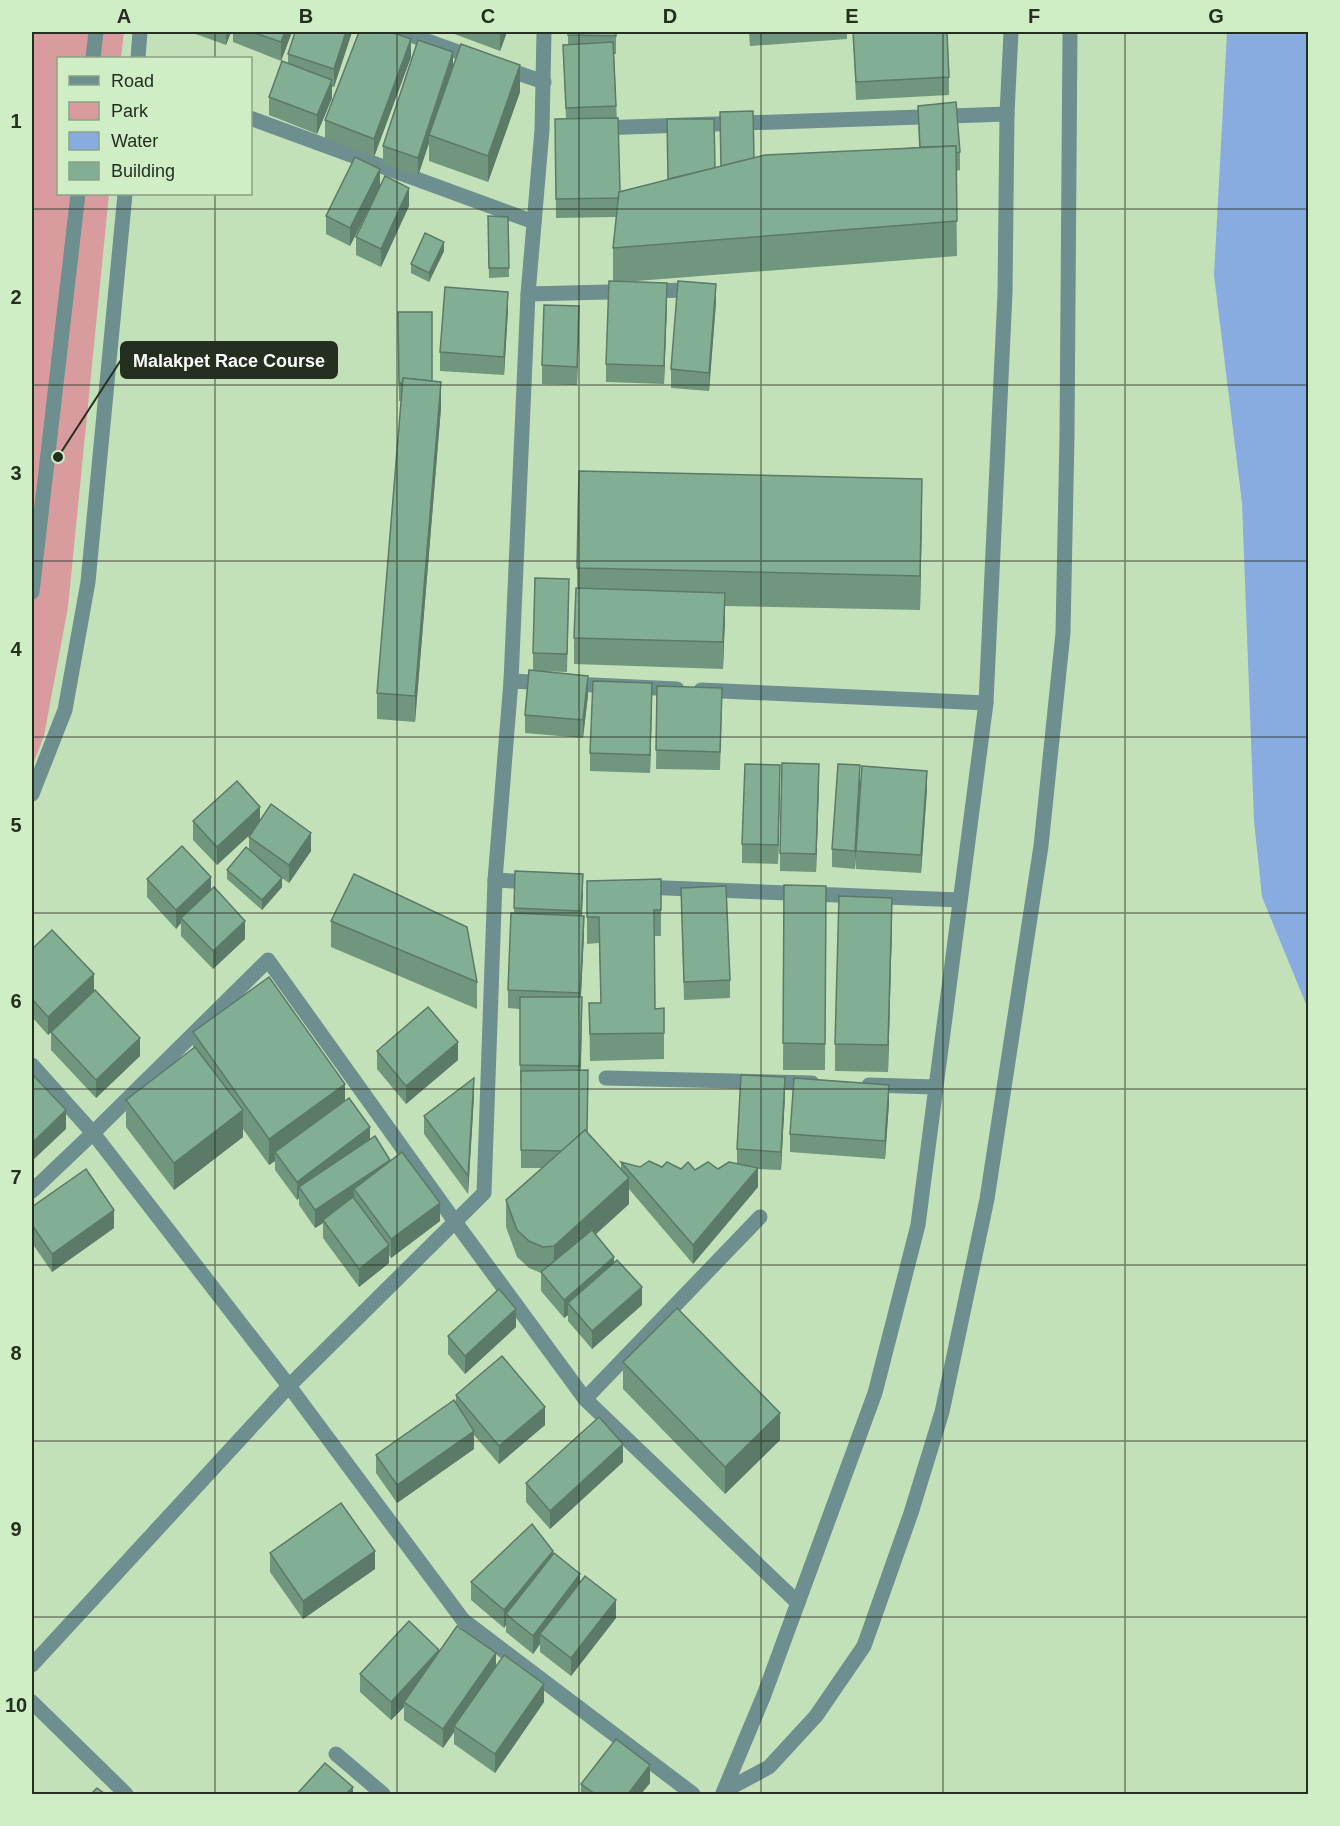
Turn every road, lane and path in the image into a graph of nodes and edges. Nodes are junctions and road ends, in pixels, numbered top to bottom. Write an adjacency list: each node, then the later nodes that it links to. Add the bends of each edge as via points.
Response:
1 (96, 32): 7 (street)
2 (140, 32): 8 (street)
3 (402, 32): 9 (street)
4 (544, 32): 9 (street)
5 (1011, 32): 10 (street)
6 (1070, 32): 41 (street, via 1063,633 1041,846 987,1199 942,1412 864,1646 816,1716 769,1767)
7 (93, 57)
8 (138, 57)
9 (544, 82): 15 (street, via 548,130)
10 (1007, 114): 12 (street); 20 (street, via 1005,293)
11 (252, 119): 15 (street)
12 (590, 129)
13 (78, 195): 18 (street)
14 (125, 195): 21 (street, via 88,582 65,711)
15 (534, 222): 17 (street)
16 (688, 290): 17 (street)
17 (528, 294): 19 (street)
18 (32, 592)
19 (511, 681): 20 (street); 22 (street)
20 (986, 703): 25 (street)
21 (32, 794)
22 (495, 880): 23 (street); 34 (street, via 484,1193)
23 (543, 882)
24 (627, 886): 25 (street)
25 (960, 900): 30 (street)
26 (32, 1065): 31 (street)
27 (606, 1078): 28 (street)
28 (829, 1084)
29 (853, 1085): 30 (street)
30 (935, 1087): 37 (street, via 918,1225 875,1393)
31 (93, 1133): 32 (street); 34 (street, via 268,960); 35 (street)
32 (32, 1191)
33 (760, 1217): 36 (street)
34 (456, 1223): 35 (street); 36 (street)
35 (289, 1386): 38 (street); 44 (street, via 462,1620)
36 (585, 1399): 37 (street)
37 (798, 1603): 41 (street)
38 (32, 1665)
39 (32, 1702): 42 (street)
40 (336, 1754): 43 (street)
41 (724, 1792)
42 (126, 1794)
43 (383, 1794)
44 (693, 1794)

